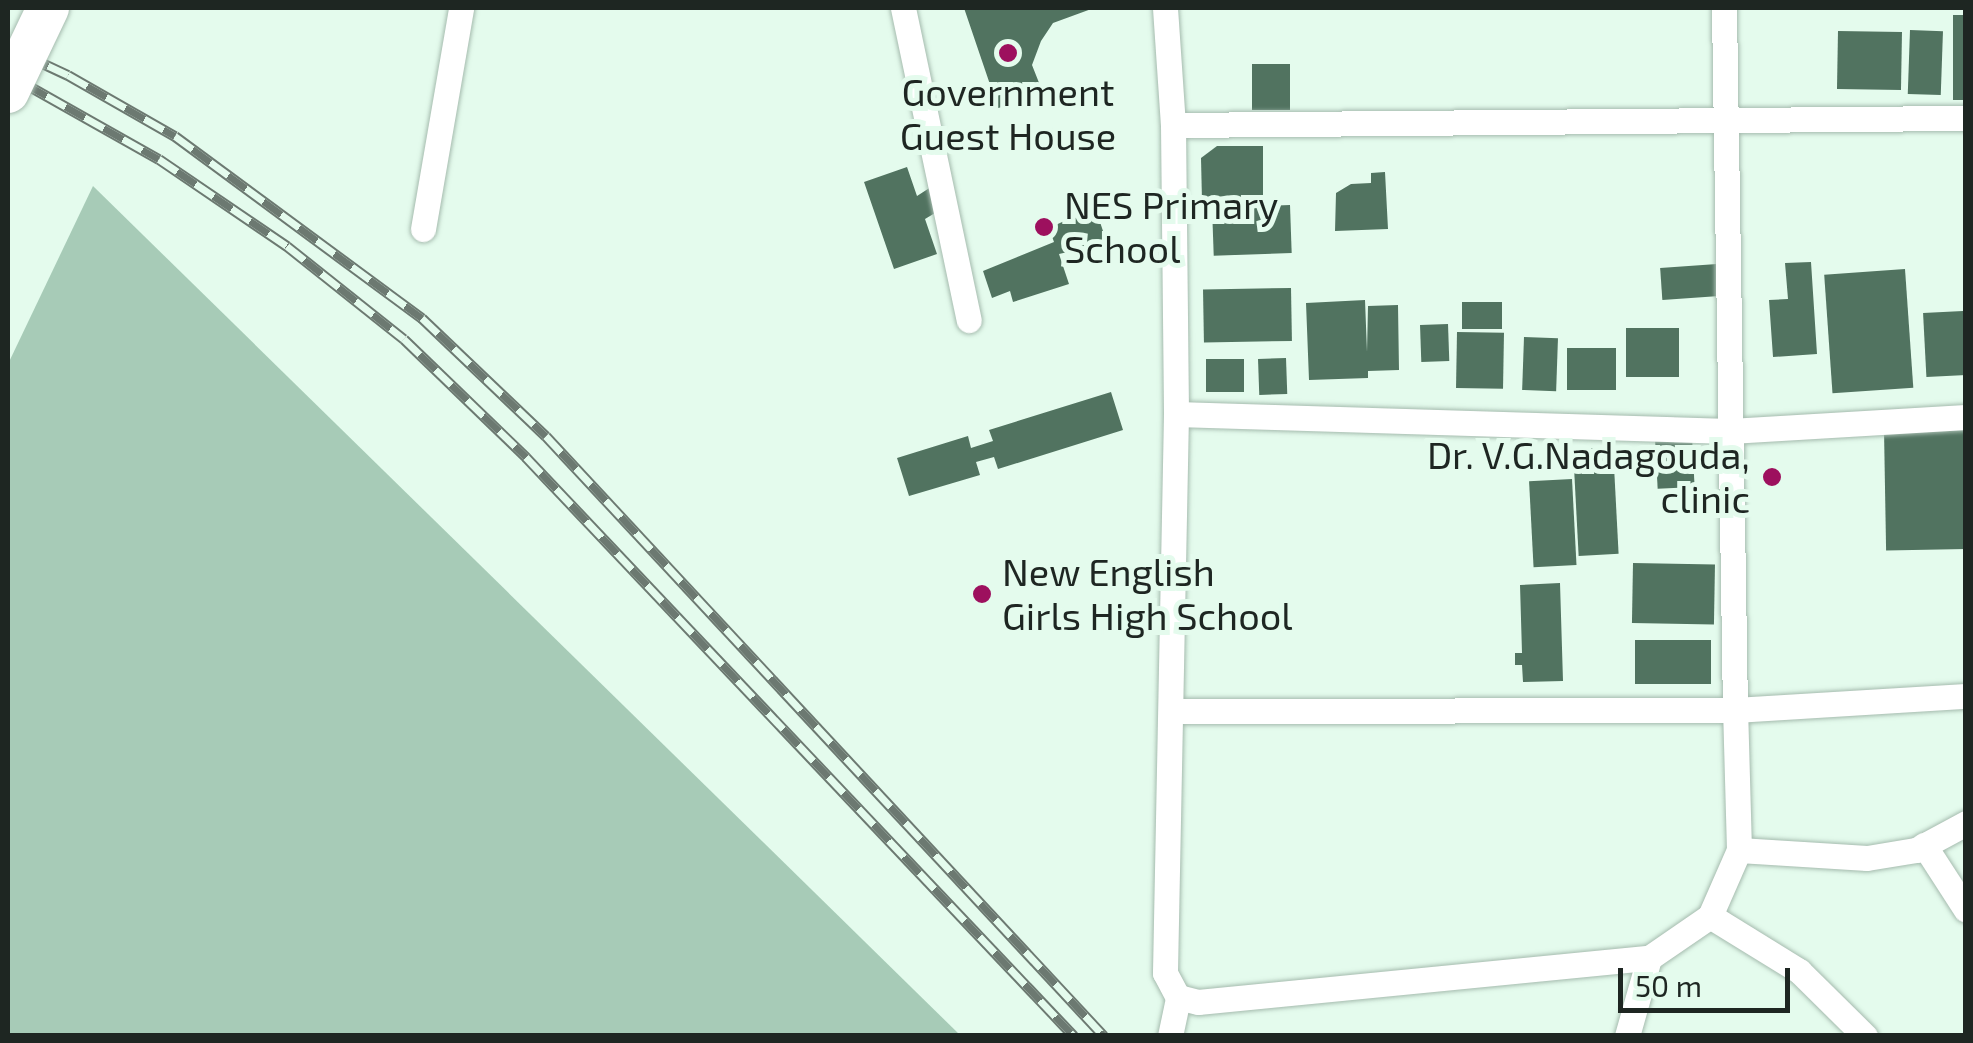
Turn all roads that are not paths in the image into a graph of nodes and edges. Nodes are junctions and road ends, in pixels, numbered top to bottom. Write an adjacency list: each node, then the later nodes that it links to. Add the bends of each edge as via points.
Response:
1 (461, 8): 10 (street)
2 (903, 8): 11 (street)
3 (1164, 8): 9 (street)
4 (1724, 8): 7 (street)
5 (50, 11): 6 (main road, bridge)
6 (8, 92)
7 (1725, 118): 8 (street); 9 (street); 14 (street)
8 (1966, 118)
9 (1173, 124): 12 (street)
10 (423, 228)
11 (969, 320)
12 (1176, 414): 14 (street); 17 (street)
13 (1966, 417): 14 (street)
14 (1730, 431): 16 (street)
15 (1966, 696): 16 (street)
16 (1734, 710): 17 (street); 20 (street)
17 (1171, 711): 24 (street, via 1165,973)
18 (1966, 823): 19 (street)
19 (1924, 845): 20 (street, via 1867,858); 21 (street)
20 (1739, 850): 22 (street)
21 (1966, 910)
22 (1710, 916): 23 (street); 27 (street, via 1799,971)
23 (1649, 958): 24 (street, via 1198,1002); 26 (street)
24 (1178, 997): 25 (street)
25 (1170, 1036)
26 (1627, 1036)
27 (1864, 1036)

